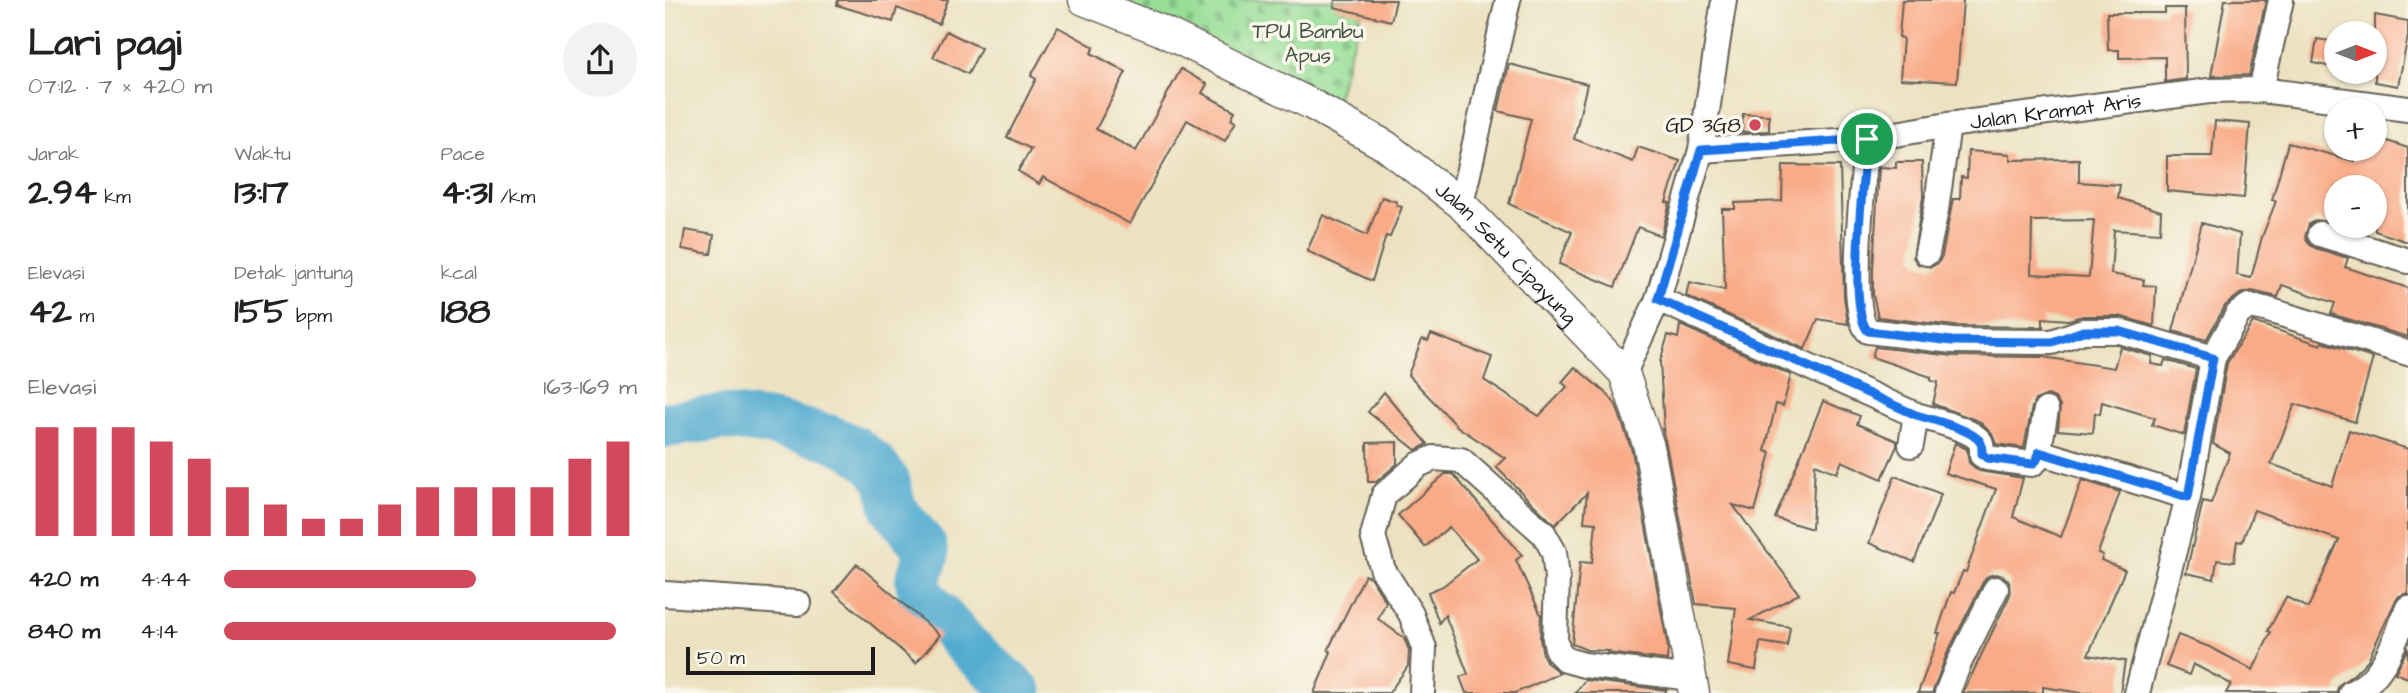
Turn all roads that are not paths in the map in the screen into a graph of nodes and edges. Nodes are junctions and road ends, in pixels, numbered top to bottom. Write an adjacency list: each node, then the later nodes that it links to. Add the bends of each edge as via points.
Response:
1 (1084, 0): 10 (street, Jalan Setu Cipayung, via 1160,30 1311,104 1386,146)
2 (1509, 0): 10 (street)
3 (1724, 0): 9 (street)
4 (2281, 0): 5 (street)
5 (2261, 90): 6 (street, Jalan Kramat Aris); 7 (street, Jalan Kramat Aris, via 2209,91)
6 (2408, 109)
7 (1948, 125): 8 (street, Jalan Kramat Aris); 12 (street)
8 (1867, 139): 9 (street, Jalan Kramat Aris); 16 (street, via 1858,270 1860,314 1868,331 1952,341 2052,342 2083,331 2119,331)
9 (1701, 150): 14 (street)
10 (1461, 204): 17 (street, Jalan Setu Cipayung)
11 (2320, 234): 13 (street)
12 (1927, 253)
13 (2408, 261)
14 (1658, 299): 17 (street); 19 (street)
15 (2408, 353): 16 (street, via 2249,306 2238,314)
16 (2213, 358): 22 (street)
17 (1624, 373): 27 (street, Jalan Setu Cipayung, via 1649,447)
18 (2046, 410): 21 (street)
19 (1916, 415): 20 (street); 21 (street, via 1977,438 1987,458 2032,464)
20 (1911, 444)
21 (2039, 452): 22 (street)
22 (2188, 497): 30 (street)
23 (1996, 589): 29 (street)
24 (665, 594): 25 (street)
25 (798, 603)
26 (2408, 608): 31 (street, via 2385,662 2369,683)
27 (1692, 686): 28 (street, via 1566,660 1555,639 1557,578 1554,552 1544,534 1461,460 1434,458 1418,465 1384,495 1373,536 1383,570 1411,614 1424,648)
28 (1422, 693)
29 (1947, 693)
30 (2137, 693)
31 (2351, 693)

